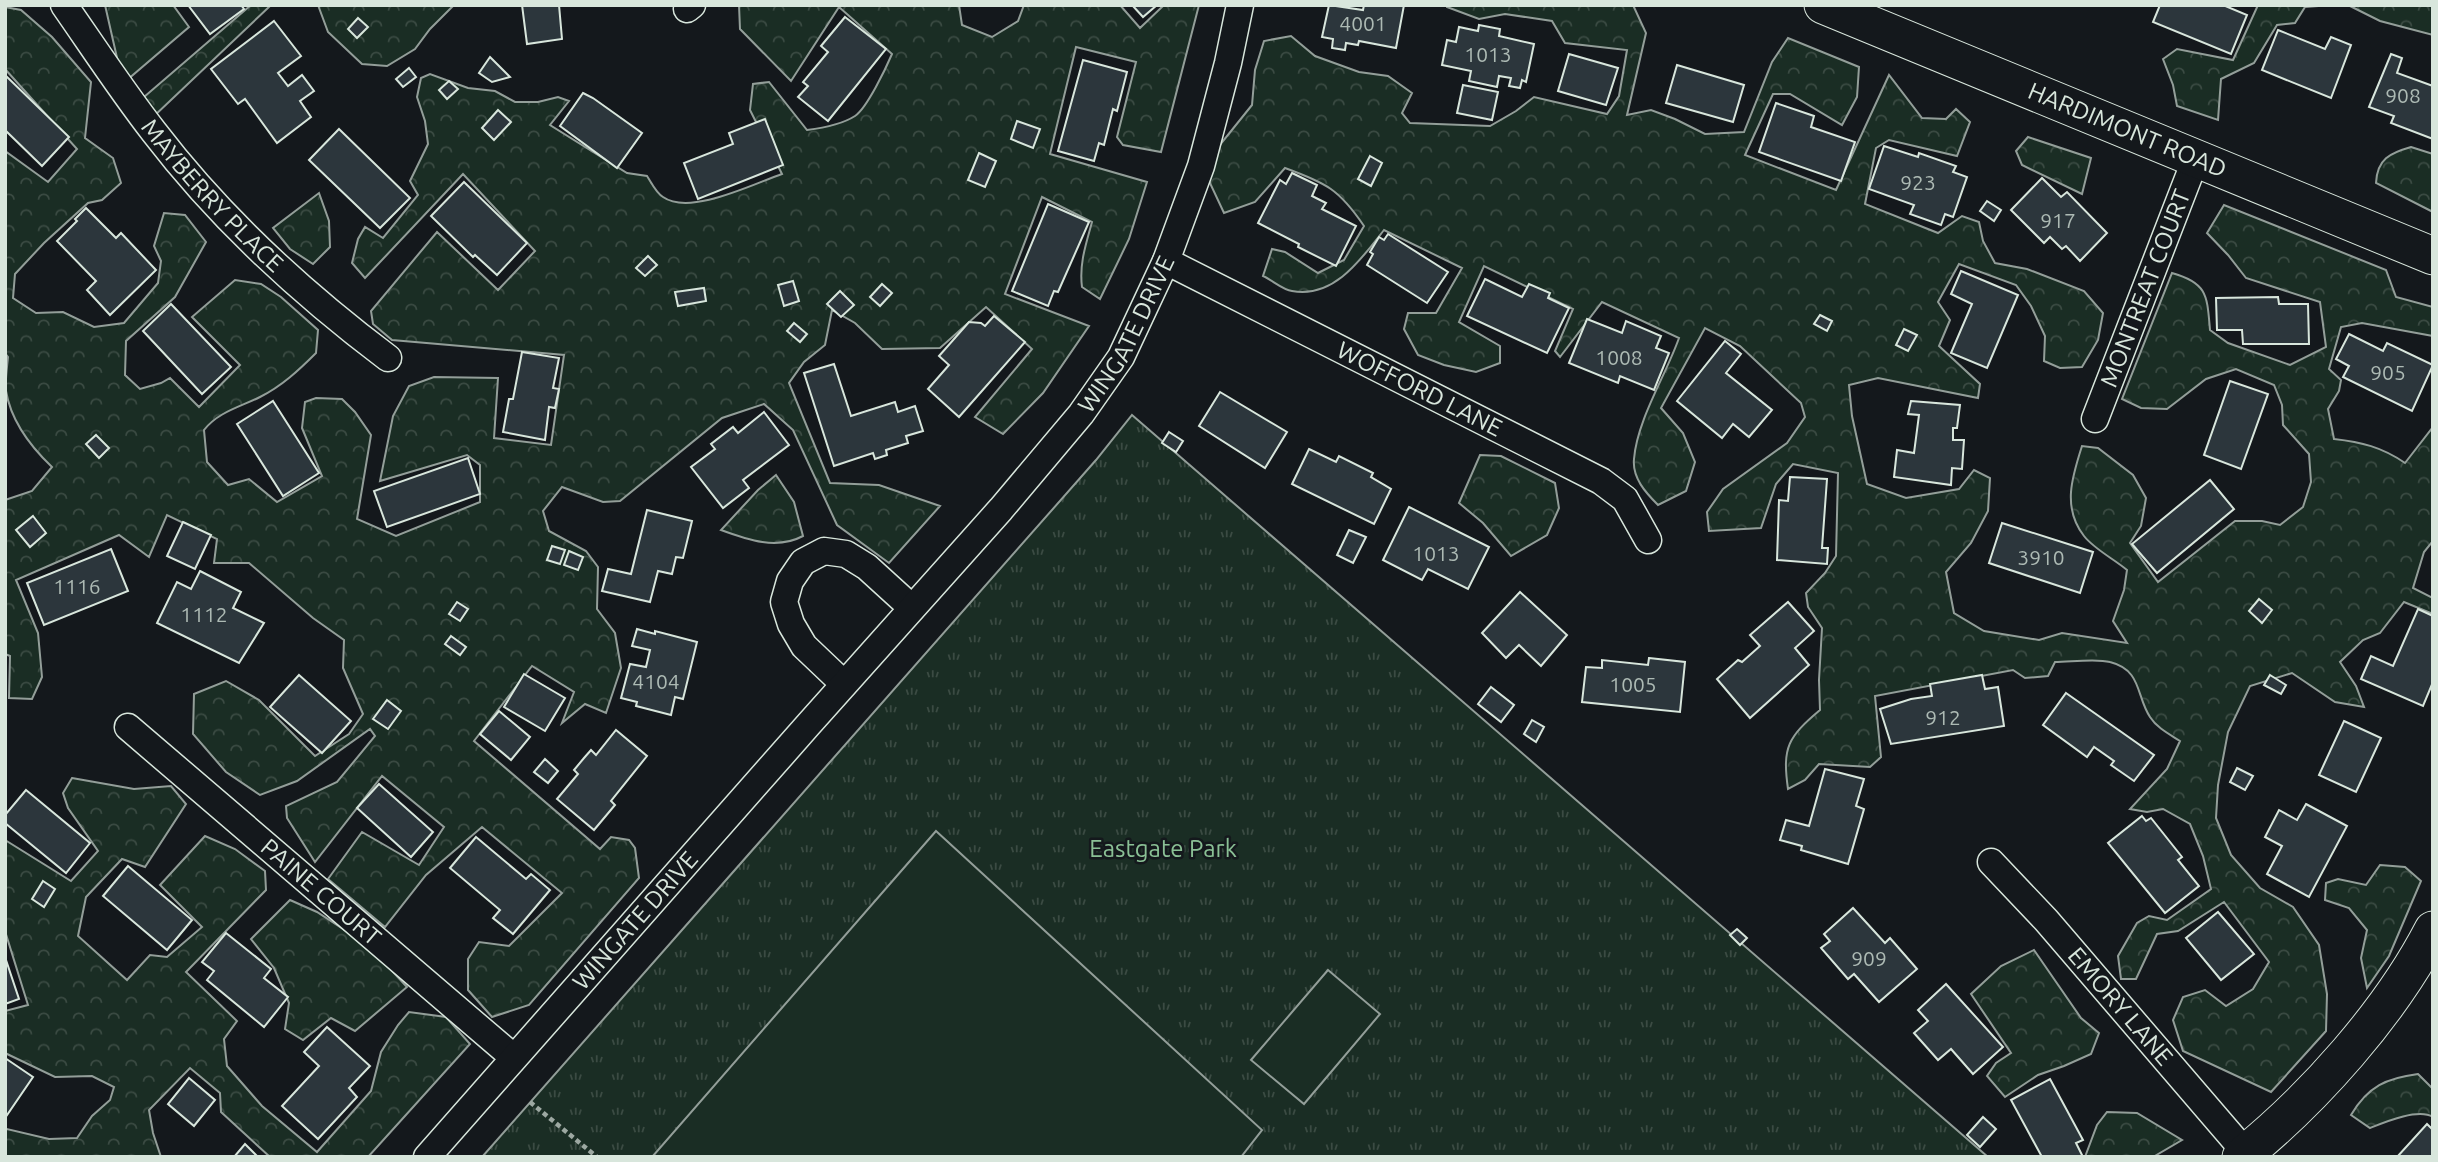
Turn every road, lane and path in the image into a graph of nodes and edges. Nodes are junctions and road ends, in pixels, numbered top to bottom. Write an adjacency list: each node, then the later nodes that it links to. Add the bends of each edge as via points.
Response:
1 (64, 5): 7 (street, MAYBERRY PLACE, via 154,132 197,184 333,317)
2 (1240, 5): 6 (street, WINGATE DRIVE, via 1201,166)
3 (1823, 5): 4 (street, HARDIMONT ROAD)
4 (2196, 158): 5 (street, HARDIMONT ROAD); 8 (street, MONTREAT COURT)
5 (2433, 256)
6 (1166, 261): 9 (street, WOFFORD LANE, via 1601,481 1625,499); 10 (street, WINGATE DRIVE, via 1121,357 1081,414)
7 (388, 358)
8 (2095, 419)
9 (1648, 540)
10 (912, 608): 11 (street, WINGATE DRIVE); 11 (street, via 846,554 824,551 803,562 790,581 784,602 791,624 804,646)
11 (844, 684): 15 (street, WINGATE DRIVE)
12 (128, 727): 15 (street, PAINE COURT)
13 (1991, 862): 17 (street, EMORY LANE, via 2046,920)
14 (2433, 930): 17 (street, via 2403,981 2323,1080)
15 (513, 1057): 18 (street, WINGATE DRIVE)
16 (530, 1102): 19 (path)
17 (2243, 1155)
18 (428, 1157)
19 (597, 1157)

